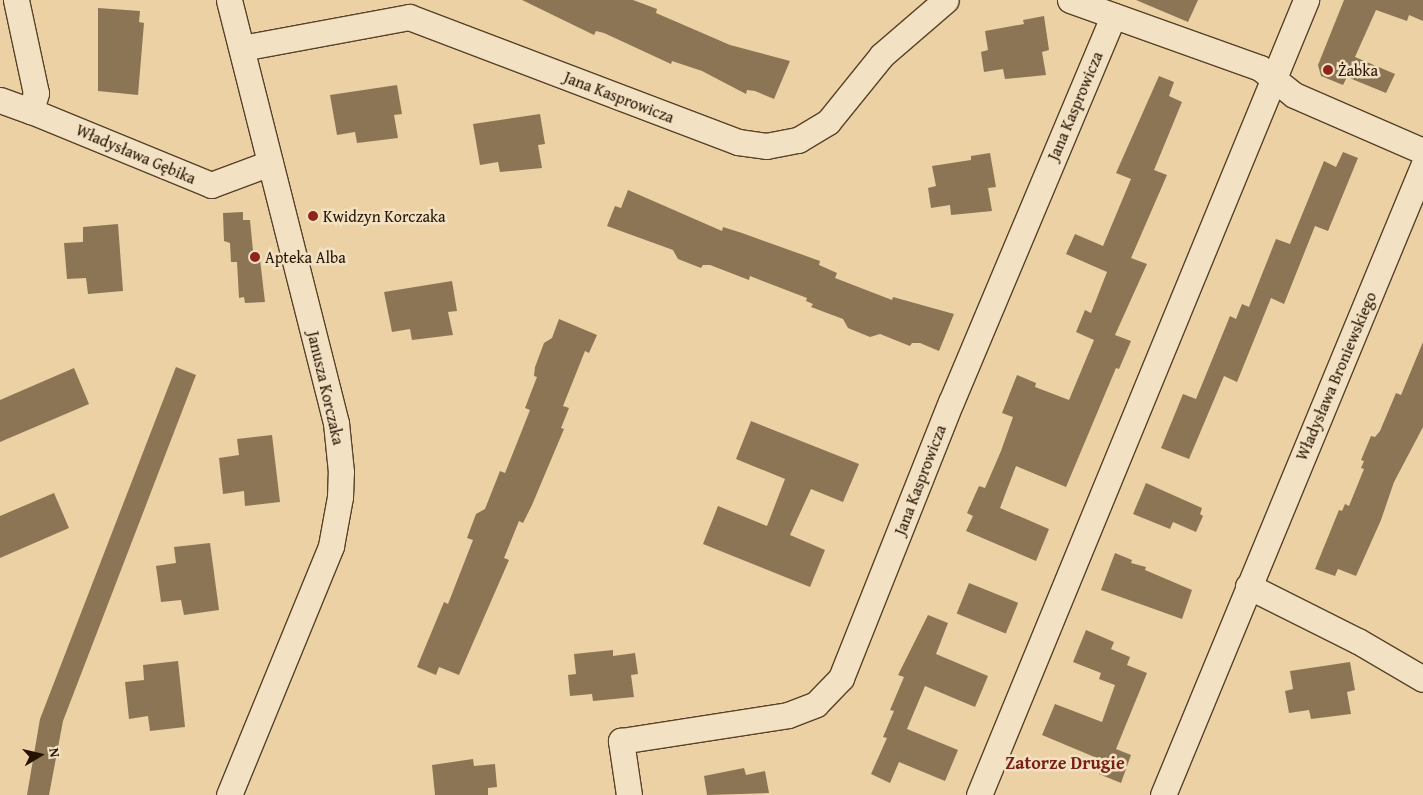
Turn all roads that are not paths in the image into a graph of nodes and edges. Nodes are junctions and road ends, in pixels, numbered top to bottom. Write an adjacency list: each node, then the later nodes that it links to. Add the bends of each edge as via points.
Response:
1 (16, 0): 10 (street, via 36,93)
2 (230, 0): 7 (street, Janusza Korczaka)
3 (946, 0): 7 (street, Jana Kasprowicza, via 882,55 828,122 798,140 766,146 738,142 409,17)
4 (1070, 0): 6 (street)
5 (1306, 0): 8 (street)
6 (1113, 16): 8 (street, via 1260,68); 17 (street, Jana Kasprowicza, via 948,411 841,678 816,704 788,715 621,741)
7 (242, 48): 12 (street, Janusza Korczaka)
8 (1276, 81): 11 (street, via 1294,95); 18 (street)
9 (0, 100): 10 (street, Władysława Gębika)
10 (31, 111): 12 (street, Władysława Gębika, via 211,185)
11 (1423, 151)
12 (270, 163): 16 (street, Janusza Korczaka, via 336,423 340,448 340,497 322,569)
13 (1423, 166): 14 (street, Władysława Broniewskiego)
14 (1248, 586): 15 (street, via 1358,641); 19 (street, Władysława Broniewskiego)
15 (1423, 679)
16 (229, 795)
17 (629, 795)
18 (979, 795)
19 (1163, 795)

